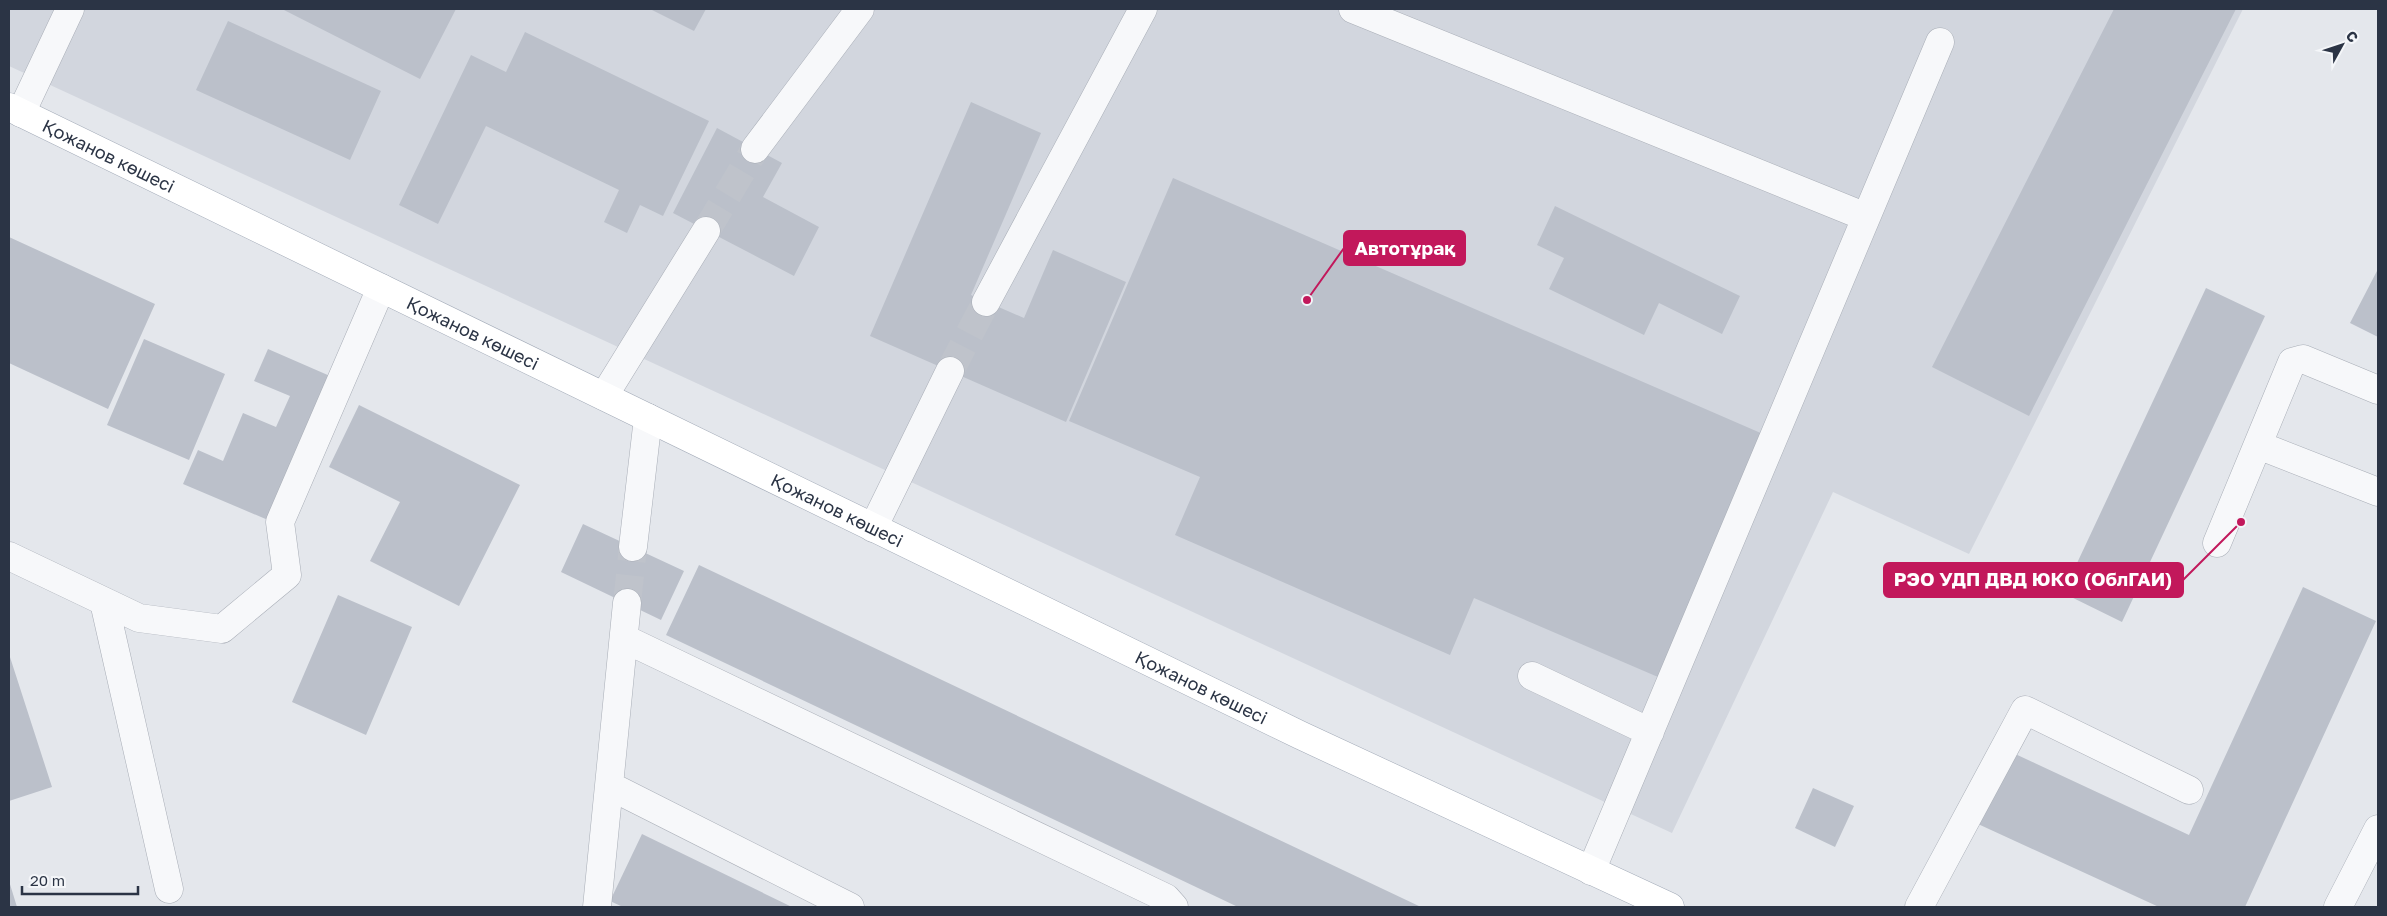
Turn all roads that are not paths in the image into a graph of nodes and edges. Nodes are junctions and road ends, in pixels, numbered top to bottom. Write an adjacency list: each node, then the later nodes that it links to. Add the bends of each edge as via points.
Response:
1 (70, 9): 6 (street)
2 (860, 9): 7 (street)
3 (1143, 9): 11 (street)
4 (1353, 9): 8 (street)
5 (1940, 42): 8 (street)
6 (15, 110): 10 (main road, Қожанов көшесі)
7 (755, 148)
8 (1866, 217): 26 (street)
9 (706, 231): 14 (street)
10 (381, 288): 14 (main road, Қожанов көшесі); 22 (street, via 280,522 287,575 222,629 139,618)
11 (986, 302)
12 (950, 371): 18 (street)
13 (2378, 390): 16 (street, via 2298,359 2291,365)
14 (604, 396): 15 (main road, Қожанов көшесі)
15 (648, 418): 18 (main road, Қожанов көшесі); 20 (street)
16 (2258, 445): 17 (street); 19 (street)
17 (2378, 492)
18 (873, 528): 30 (main road, Қожанов көшесі, via 1300,735)
19 (2217, 543)
20 (633, 546)
21 (9, 556): 22 (street)
22 (104, 602): 31 (street)
23 (627, 603): 24 (street)
24 (625, 639): 27 (street); 34 (street, via 1166,898)
25 (1532, 676): 26 (street)
26 (1650, 732): 30 (street)
27 (610, 786): 32 (street); 33 (street)
28 (2189, 790): 36 (street, via 2025,710)
29 (2378, 829): 37 (street)
30 (1591, 871): 35 (main road, Қожанов көшесі)
31 (169, 889)
32 (597, 907)
33 (850, 907)
34 (1174, 907)
35 (1670, 907)
36 (1919, 907)
37 (2338, 907)

